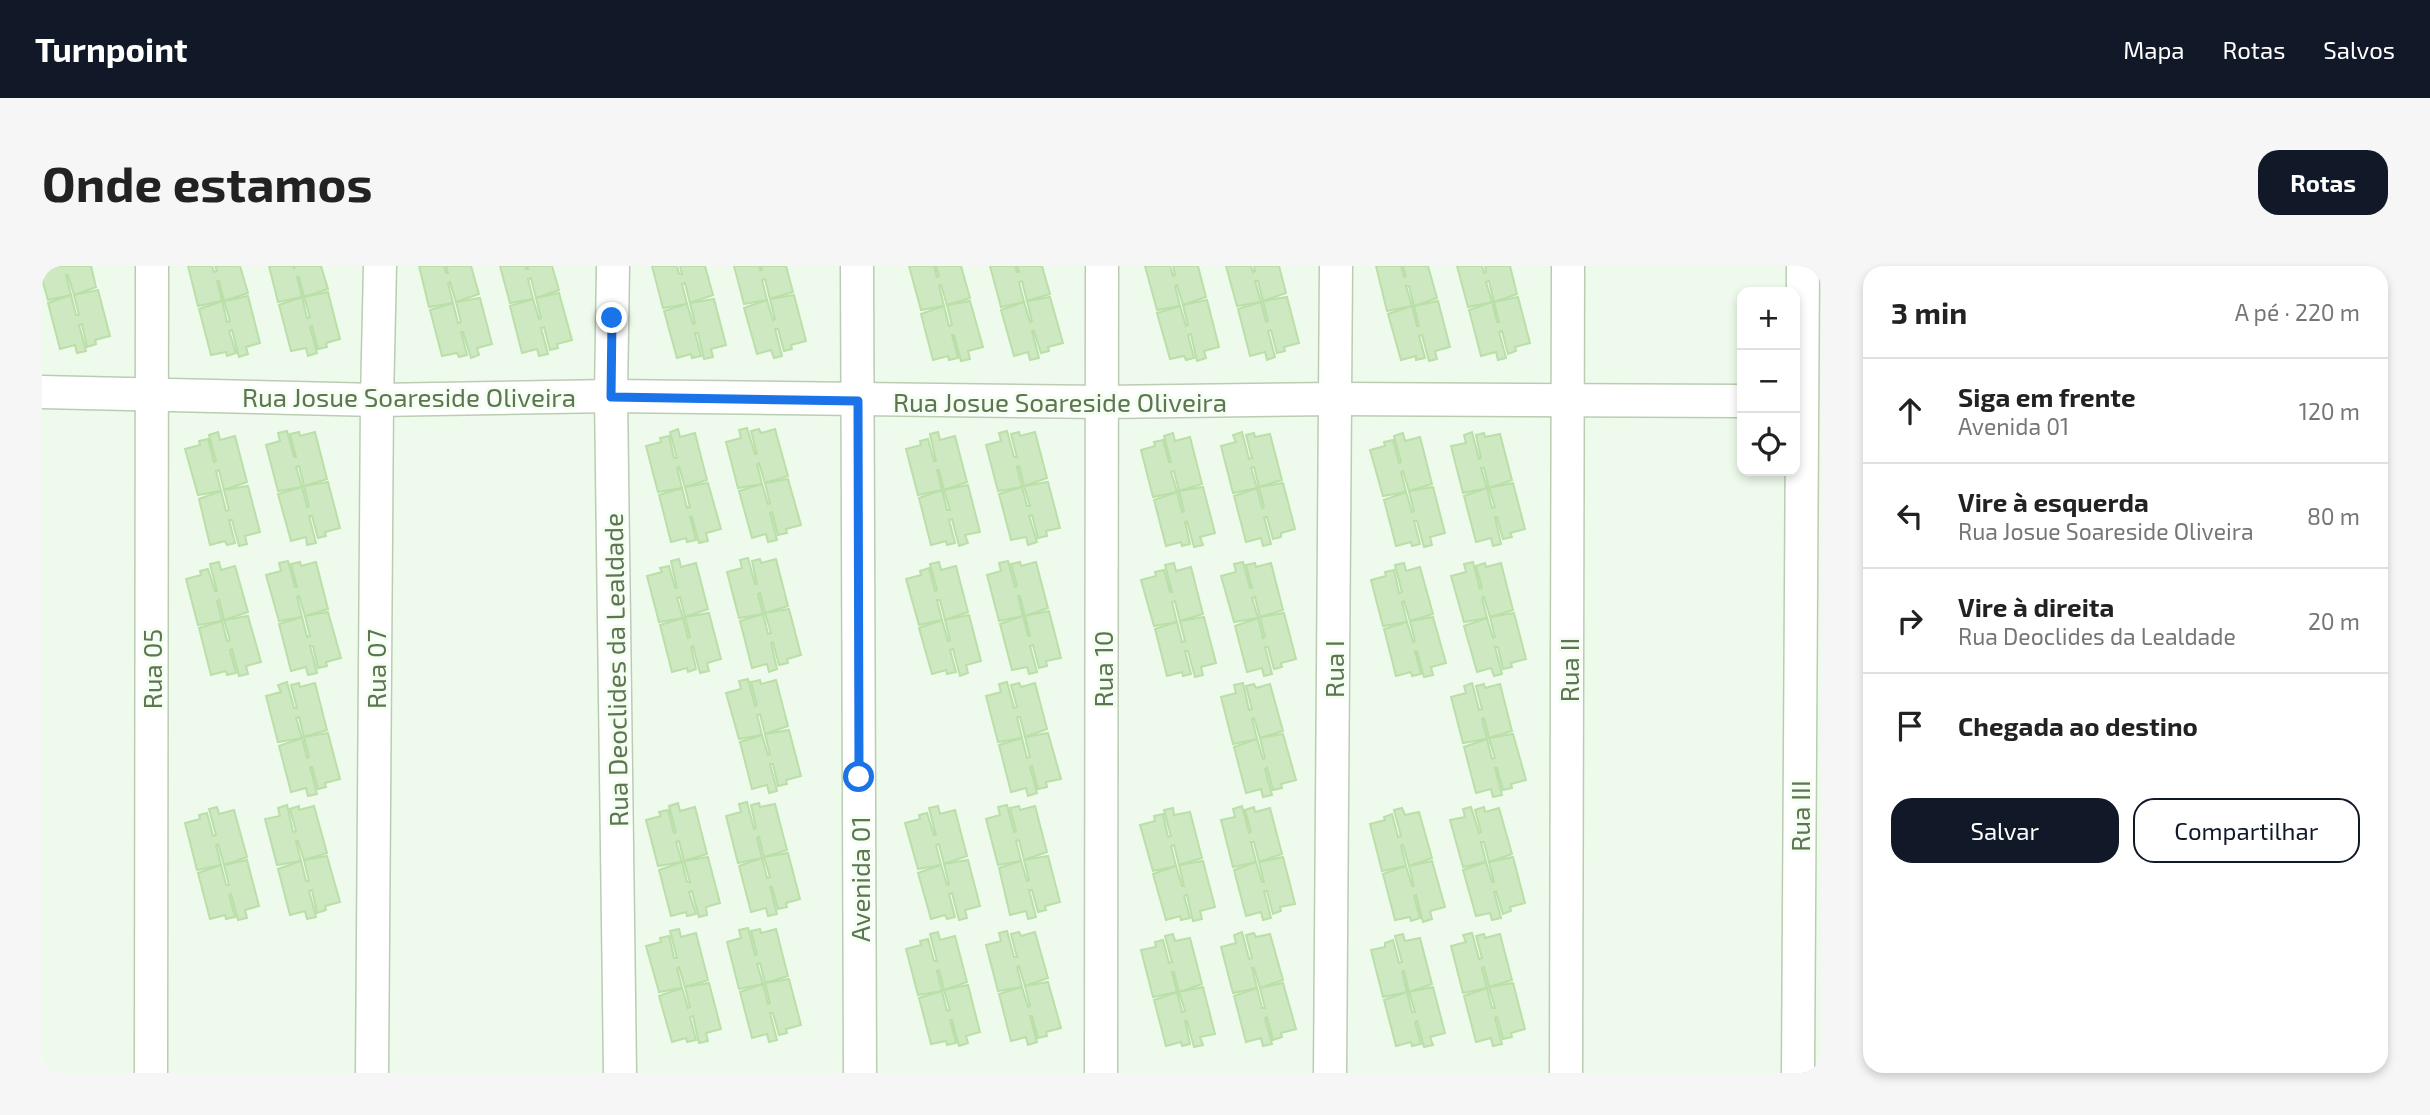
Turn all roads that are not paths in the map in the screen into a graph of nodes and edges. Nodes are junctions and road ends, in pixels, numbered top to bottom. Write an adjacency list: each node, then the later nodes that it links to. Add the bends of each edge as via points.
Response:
1 (152, 266): 10 (street, Rua 05)
2 (380, 266): 13 (street, Rua 07)
3 (613, 266): 11 (street, Rua Deoclides da Lealdade)
4 (857, 266): 14 (street, Avenida 01)
5 (1102, 266): 17 (street, Rua 10)
6 (1336, 266): 12 (street, Rua I)
7 (1568, 266): 15 (street, Rua II)
8 (1803, 266): 18 (street, Rua III)
9 (42, 392): 10 (street, Rua Josue Soareside Oliveira)
10 (151, 394): 13 (street, Rua Josue Soareside Oliveira); 19 (street, Rua 05)
11 (611, 397): 13 (street, Rua Josue Soareside Oliveira); 14 (street, Rua Josue Soareside Oliveira); 21 (street, Rua Deoclides da Lealdade)
12 (1335, 399): 15 (street, Rua Josue Soareside Oliveira); 17 (street, Rua Josue Soareside Oliveira); 24 (street, Rua I)
13 (377, 400): 20 (street, Rua 07)
14 (858, 401): 17 (street, Rua Josue Soareside Oliveira); 22 (street, Avenida 01)
15 (1568, 401): 16 (street, Rua Josue Soareside Oliveira); 25 (street, Rua II)
16 (1737, 401)
17 (1103, 402): 23 (street, Rua 10)
18 (1806, 402): 26 (street, Rua III)
19 (150, 1073)
20 (372, 1073)
21 (620, 1073)
22 (860, 1073)
23 (1101, 1073)
24 (1330, 1073)
25 (1566, 1073)
26 (1798, 1073)

